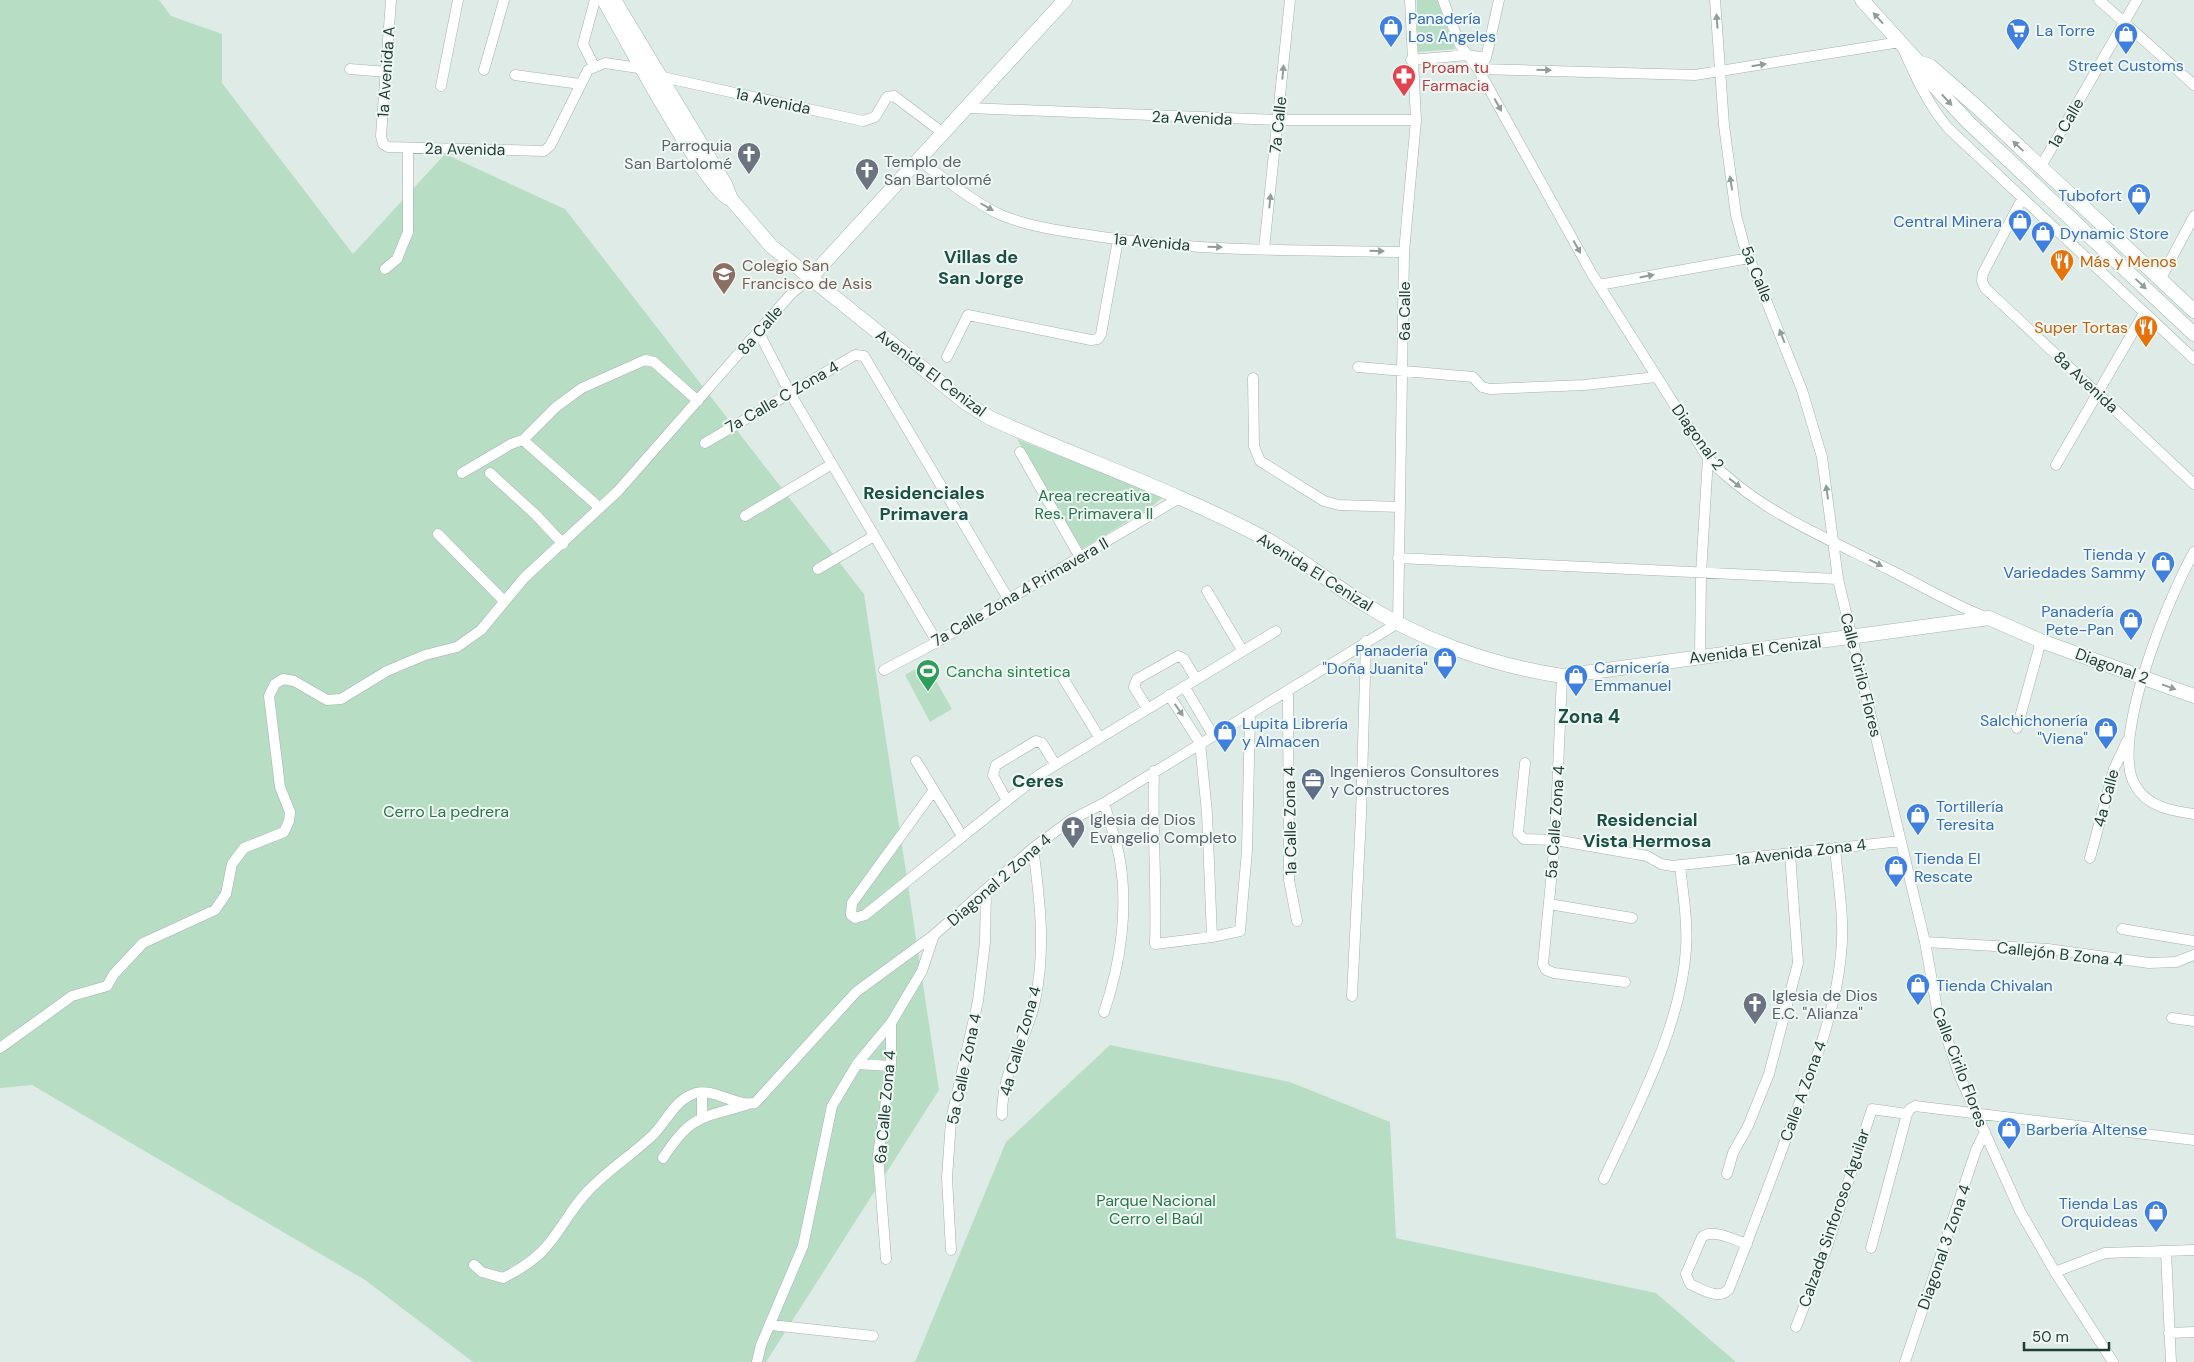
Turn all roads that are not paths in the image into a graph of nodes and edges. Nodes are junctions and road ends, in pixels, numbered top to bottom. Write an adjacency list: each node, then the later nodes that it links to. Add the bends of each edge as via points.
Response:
1 (391, 0): 28 (street, 1a Avenida A)
2 (458, 0): 33 (street)
3 (504, 0): 26 (street)
4 (596, 0): 22 (street, via 583,44)
5 (604, 0): 23 (street, Avenida El Cenizal)
6 (614, 0): 30 (street, Avenida El Cenizal)
7 (1065, 0): 34 (street, 8a Calle)
8 (1290, 0): 35 (street, 7a Calle, one-way to 8)
9 (1410, 0): 20 (street, 6a Calle)
10 (1443, 0): 18 (street, Diagonal 2)
11 (1499, 0): 19 (street)
12 (1715, 0): 27 (street, 5a Calle, one-way to 12)
13 (1863, 0): 17 (street, one-way to 13)
14 (2099, 0): 16 (street)
15 (2137, 0): 16 (street, 1a Calle)
16 (2124, 22): 32 (street); 41 (street, 1a Calle)
17 (1900, 42): 21 (street); 27 (street, one-way to 17); 42 (street, via 1920,88 1936,113)
18 (1467, 55): 19 (street); 20 (street); 25 (street, Diagonal 2)
19 (1486, 58): 25 (street)
20 (1411, 60): 36 (street, 6a Calle)
21 (1918, 62): 41 (street, one-way to 21, via 1930,66); 56 (street, one-way to 56, via 1923,74 1969,123)
22 (594, 66): 23 (street, via 606,63); 31 (street)
23 (641, 67): 30 (street, 1a Avenida); 43 (street, Avenida El Cenizal, via 704,170 719,192)
24 (350, 69): 28 (street)
25 (1478, 69): 27 (street, one-way to 27, via 1695,75); 52 (street, Diagonal 2, one-way to 52)
26 (484, 70)
27 (1720, 71): 48 (street, 5a Calle, one-way to 27, via 1736,214 1730,176)
28 (387, 72): 38 (street, 1a Avenida A)
29 (515, 75): 31 (street)
30 (658, 76): 37 (street, 1a Avenida, via 863,121 875,117 887,97 894,96); 43 (street, Avenida El Cenizal, via 725,184)
31 (580, 84): 39 (street, 2a Avenida, via 547,150)
32 (2194, 85)
33 (442, 86)
34 (968, 108): 35 (street, 2a Avenida); 37 (street, 8a Calle)
35 (1279, 120): 36 (street, 2a Avenida); 46 (street, 7a Calle, one-way to 35)
36 (1416, 120): 47 (street, 6a Calle)
37 (943, 133): 40 (street, 8a Calle)
38 (383, 144): 39 (street, 2a Avenida, via 391,148)
39 (408, 148): 49 (street, via 408,232 397,259)
40 (918, 160): 45 (street, 1a Avenida, one-way to 45, via 1003,216); 50 (street, 8a Calle)
41 (2040, 168): 51 (street)
42 (2022, 198): 54 (street); 64 (street, 8a Avenida, via 1982,277 1984,284)
43 (731, 200): 50 (street, Avenida El Cenizal, via 771,246)
44 (2194, 216): 51 (street)
45 (1118, 240): 46 (street, 1a Avenida, one-way to 46); 57 (street, via 1098,339 968,314)
46 (1264, 249): 47 (street, 1a Avenida, one-way to 47)
47 (1404, 252): 60 (street, 6a Calle)
48 (1749, 258): 52 (street, one-way to 48); 81 (street, 5a Calle, one-way to 48, via 1822,457 1812,421)
49 (385, 269)
50 (810, 278): 55 (street, 8a Calle); 75 (street, Avenida El Cenizal, via 978,411)
51 (2160, 280): 53 (street)
52 (1599, 285): 61 (street, Diagonal 2)
53 (2194, 311)
54 (2144, 313): 58 (street); 64 (street)
55 (758, 331): 63 (street); 65 (street, 8a Calle)
56 (2194, 334)
57 (947, 357)
58 (2194, 359)
59 (1358, 368): 60 (street)
60 (1404, 371): 61 (street, via 1473,377 1482,387 1490,389 1585,385); 76 (street, 6a Calle)
61 (1656, 377): 69 (street, Diagonal 2)
62 (1253, 378): 76 (street, via 1254,446 1260,461 1324,502)
63 (790, 393): 67 (street, 7a Calle C Zona 4); 70 (street); 90 (street, 7a Calle C Zona 4, via 855,355 860,354 867,360)
64 (2098, 393): 71 (street); 74 (street, 8a Avenida)
65 (698, 401): 66 (street, via 652,360 645,360 574,393); 77 (street, 8a Calle)
66 (523, 440): 72 (street); 77 (street)
67 (705, 442)
68 (1020, 452): 84 (street)
69 (1708, 458): 81 (street, Diagonal 2, one-way to 81, via 1748,493); 87 (street)
70 (832, 464): 78 (street); 80 (street)
71 (2056, 465)
72 (462, 473)
73 (490, 473): 82 (street, via 536,514)
74 (2194, 484)
75 (1181, 497): 84 (street, 7a Calle Zona 4 Primavera II); 93 (street, Avenida El Cenizal, via 1265,538)
76 (1400, 507): 85 (street, 6a Calle)
77 (600, 508): 82 (street, 8a Calle)
78 (745, 516)
79 (438, 534): 91 (street)
80 (874, 536): 86 (street); 98 (street)
81 (1832, 541): 88 (street, Calle Cirilo Flores); 92 (street, Diagonal 2, one-way to 92)
82 (563, 544): 91 (street, 8a Calle, via 524,578)
83 (2194, 552): 105 (street, via 2163,616)
84 (1080, 557): 90 (street, 7a Calle Zona 4 Primavera II)
85 (1398, 558): 87 (street); 93 (street, 6a Calle)
86 (818, 569)
87 (1702, 573): 88 (street); 100 (street)
88 (1838, 579): 95 (street, Calle Cirilo Flores)
89 (1207, 591): 99 (street)
90 (1009, 600): 98 (street, 7a Calle Zona 4 Primavera II)
91 (504, 601): 149 (street, 8a Calle, via 481,630 457,647 425,655 387,671 341,699 327,700 294,681 283,679 275,684 269,696 280,787 290,812 284,832 244,848 232,864 226,894 215,910 143,943 107,986 72,996)
92 (1989, 618): 95 (street, Avenida El Cenizal); 97 (street, Diagonal 2)
93 (1398, 623): 96 (street, Diagonal 2 Zona 4); 102 (street, Avenida El Cenizal, via 1442,644 1510,666)
94 (1276, 631): 99 (street)
95 (1851, 637): 100 (street, Avenida El Cenizal); 127 (street, Calle Cirilo Flores)
96 (1366, 641): 107 (street, Diagonal 2 Zona 4); 144 (street)
97 (2041, 641): 105 (street, Diagonal 2); 112 (street)
98 (937, 642): 101 (street, 7a Calle Zona 4 Primavera II)
99 (1242, 650): 104 (street)
100 (1700, 656): 102 (street, Avenida El Cenizal)
101 (884, 670)
102 (1562, 676): 126 (street, 5a Calle Zona 4)
103 (1063, 678): 114 (street)
104 (1196, 678): 106 (street); 110 (street, via 1184,659 1178,656 1137,679 1134,686)
105 (2143, 678): 109 (street, Diagonal 2, one-way to 109); 115 (street)
106 (1184, 686): 108 (street); 113 (street)
107 (1288, 690): 111 (street, Diagonal 2 Zona 4); 136 (street, 1a Calle Zona 4, via 1290,880)
108 (1169, 695): 110 (street); 116 (street, one-way to 116)
109 (2194, 696)
110 (1147, 708): 114 (street)
111 (1250, 714): 113 (street, Diagonal 2 Zona 4); 139 (street, via 1247,850 1240,931)
112 (2017, 728)
113 (1213, 735): 116 (street, Diagonal 2 Zona 4)
114 (1099, 737): 119 (street)
115 (2128, 740): 124 (street, via 2128,769 2140,793 2155,804); 131 (street, 4a Calle, via 2114,769)
116 (1200, 742): 120 (street, Diagonal 2 Zona 4); 139 (street)
117 (916, 761): 121 (street)
118 (1525, 763): 126 (street, 1a Avenida Zona 4, via 1518,835 1524,839)
119 (1055, 764): 122 (street); 122 (street, via 1042,743 1036,741 996,766 992,775)
120 (1154, 770): 123 (street, Diagonal 2 Zona 4); 139 (street, via 1155,944)
121 (934, 790): 125 (street); 125 (street, via 852,903 851,915 855,918 865,915)
122 (1007, 801): 125 (street)
123 (1104, 803): 128 (street, Diagonal 2 Zona 4, via 1072,820); 145 (street, via 1120,858 1123,911 1113,986)
124 (2194, 814)
125 (962, 836)
126 (1555, 840): 132 (street, 1a Avenida Zona 4, via 1647,856 1667,866); 134 (street, 5a Calle Zona 4)
127 (1901, 841): 129 (street, 1a Avenida Zona 4); 141 (street, Calle Cirilo Flores)
128 (1033, 848): 133 (street, Diagonal 2 Zona 4); 156 (street, 4a Calle Zona 4, via 1042,916 1040,962 1035,1002 1004,1085)
129 (1835, 848): 130 (street, 1a Avenida Zona 4); 163 (street, Calle A Zona 4, via 1842,933 1838,976 1807,1086)
130 (1790, 854): 132 (street, 1a Avenida Zona 4); 161 (street, via 1798,963 1769,1074 1733,1153)
131 (2090, 858)
132 (1680, 866): 162 (street, via 1687,940 1677,999 1656,1062)
133 (986, 890): 138 (street, Diagonal 2 Zona 4); 165 (street, 5a Calle Zona 4, via 985,942 978,1002 951,1120 947,1178)
134 (1550, 904): 135 (street); 143 (street, 5a Calle Zona 4, via 1544,968)
135 (1632, 918)
136 (1298, 921)
137 (2122, 929): 140 (street)
138 (934, 935): 148 (street, via 922,971); 153 (street, Diagonal 2 Zona 4, via 856,992 760,1100)
139 (1212, 938)
140 (2194, 941)
141 (1925, 942): 142 (street, Callejón B Zona 4, via 2048,949 2150,963 2176,962); 155 (street, Calle Cirilo Flores, via 1937,1010)
142 (2194, 955)
143 (1625, 982)
144 (1352, 996)
145 (1104, 1012)
146 (2172, 1018): 147 (street)
147 (2194, 1021)
148 (891, 1022): 150 (street); 151 (street, 6a Calle Zona 4)
149 (0, 1048)
150 (857, 1064): 151 (street); 171 (street, via 832,1106 803,1246)
151 (891, 1066): 168 (street, 6a Calle Zona 4, via 878,1154)
152 (702, 1093): 153 (street); 157 (street); 169 (street, via 674,1107 654,1133 588,1191 546,1247 518,1270 503,1278 482,1272)
153 (747, 1105): 157 (street, Diagonal 2 Zona 4)
154 (1910, 1110): 155 (street, via 1922,1106); 164 (street); 172 (street, Calzada Sinforoso Aguilar, via 1872,1109 1825,1253)
155 (1975, 1112): 158 (street, Calle Cirilo Flores); 159 (street)
156 (1002, 1115)
157 (702, 1118): 160 (street, Diagonal 2 Zona 4, via 690,1123 678,1135)
158 (1984, 1132): 170 (street, Calle Cirilo Flores, via 2020,1211); 177 (street, Diagonal 3 Zona 4)
159 (2194, 1140)
160 (663, 1158)
161 (1727, 1174)
162 (1604, 1179)
163 (1747, 1244): 163 (street, Calle A Zona 4, via 1729,1289 1723,1294 1690,1284 1687,1280 1686,1274 1706,1233)
164 (1870, 1248)
165 (951, 1250)
166 (2194, 1250): 167 (street)
167 (2166, 1251): 170 (street, via 2105,1253); 174 (street)
168 (886, 1259)
169 (474, 1265)
170 (2056, 1272): 178 (street, Calle Cirilo Flores)
171 (771, 1325): 175 (street); 176 (street)
172 (1796, 1328)
173 (2194, 1332): 174 (street)
174 (2170, 1333): 179 (street)
175 (873, 1336)
176 (757, 1362)
177 (1905, 1362)
178 (2113, 1362)
179 (2171, 1362)

